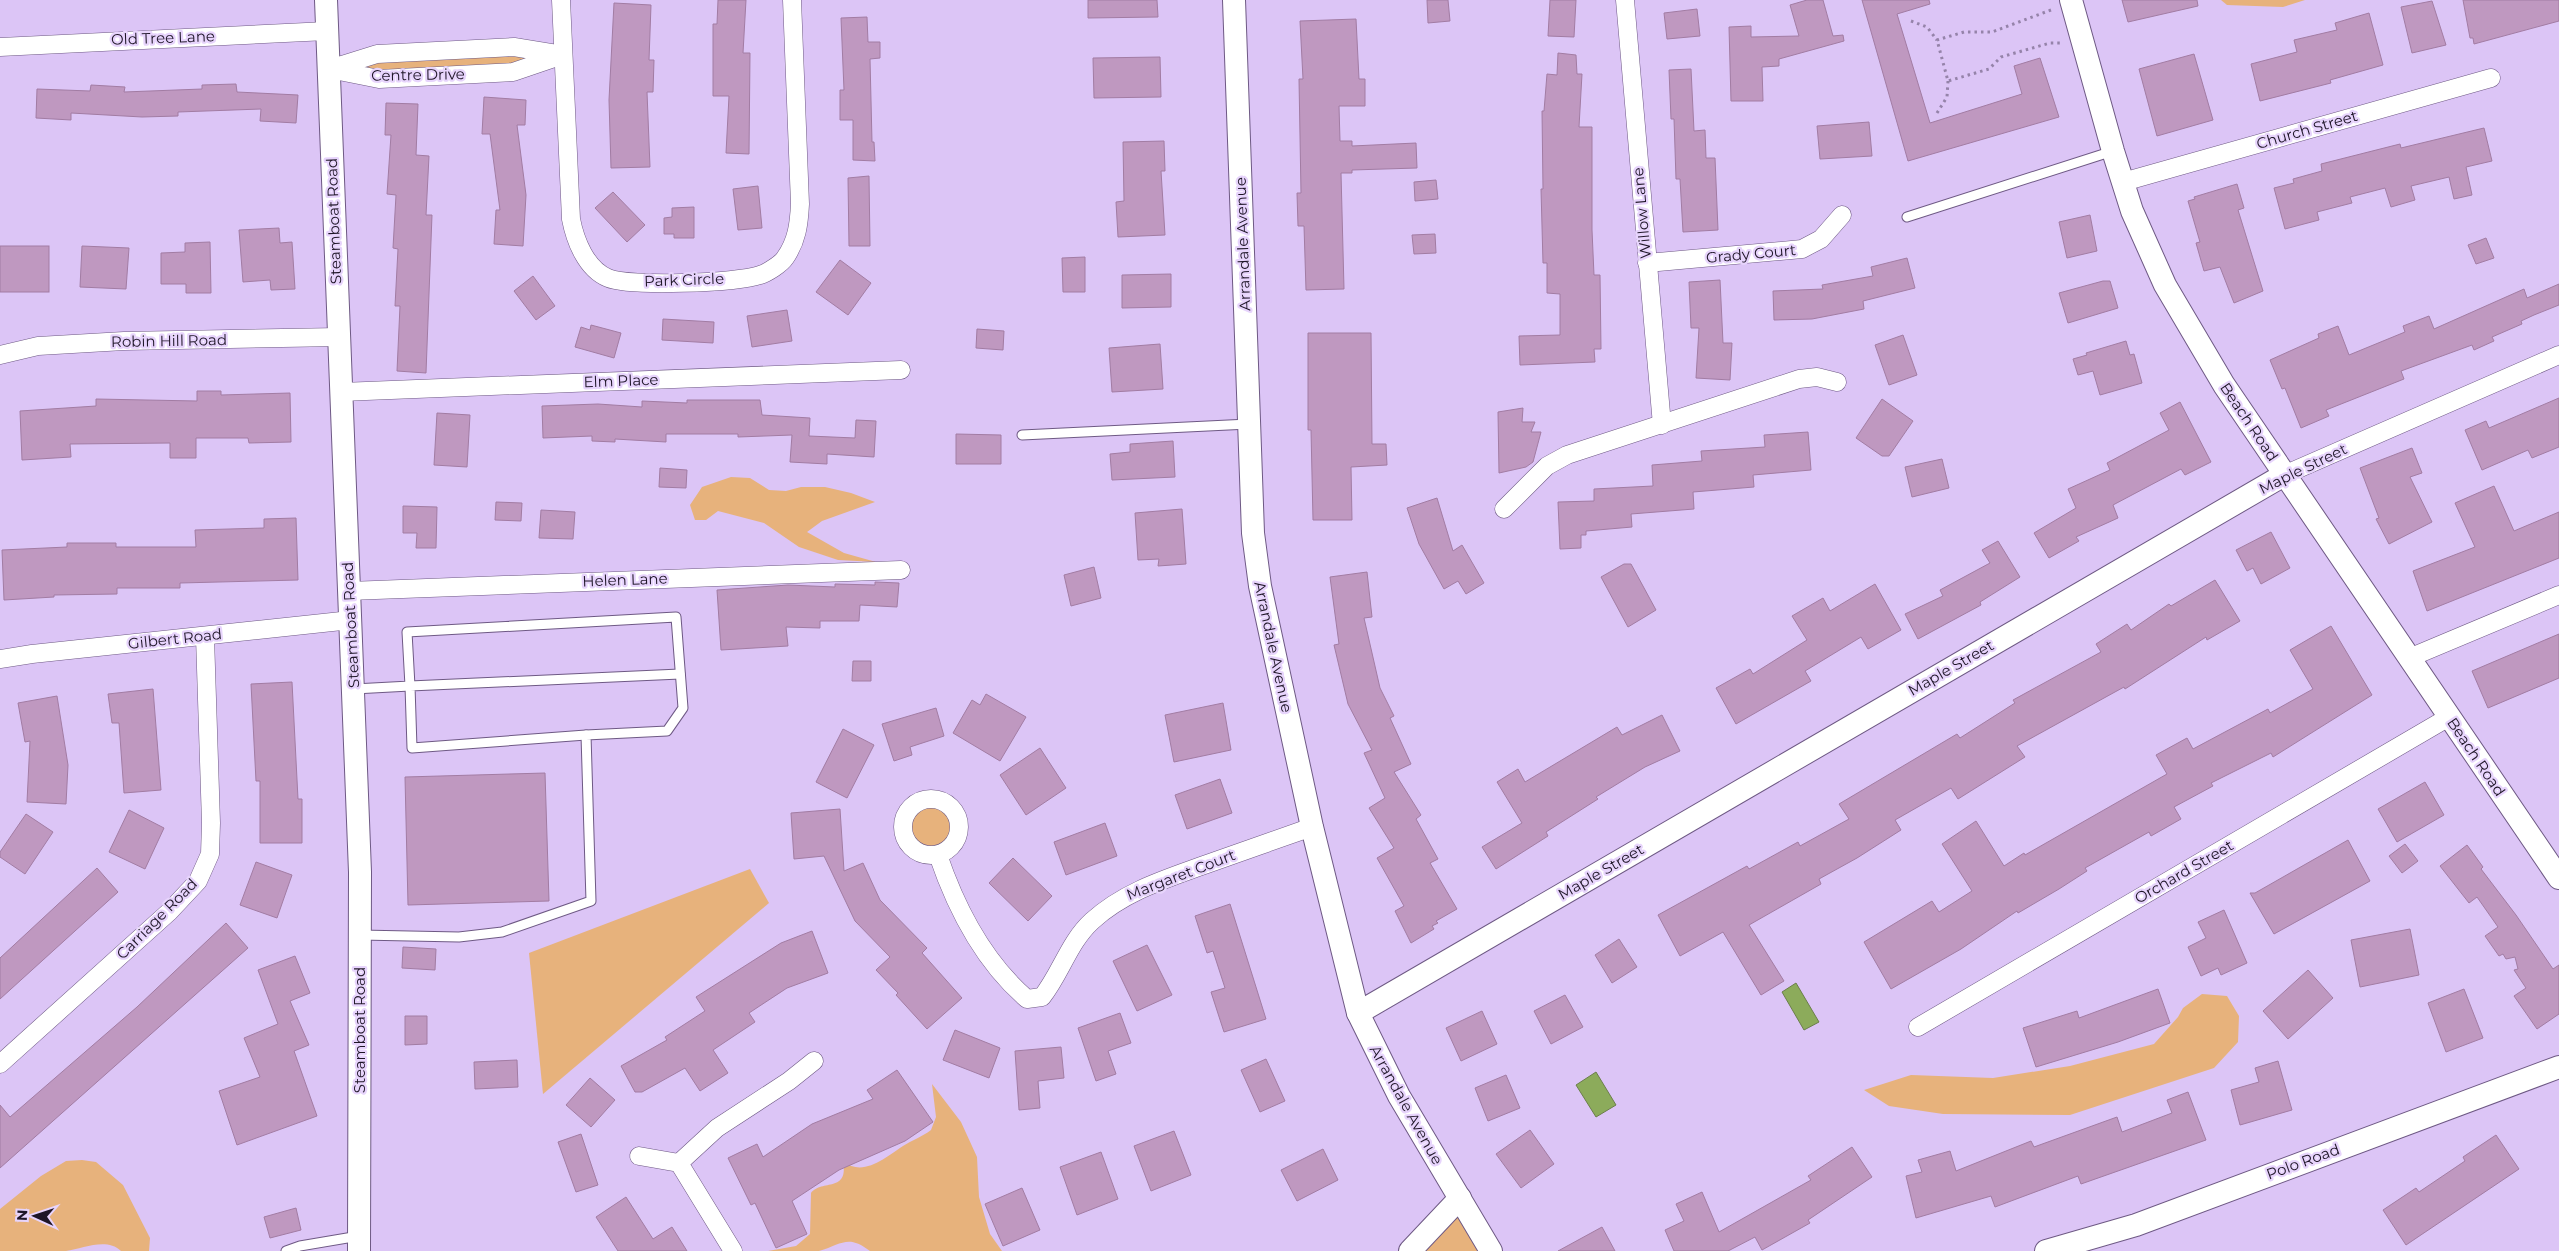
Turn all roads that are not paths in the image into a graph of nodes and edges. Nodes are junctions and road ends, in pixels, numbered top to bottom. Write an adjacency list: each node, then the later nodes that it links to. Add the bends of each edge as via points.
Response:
1 (326, 0): 7 (street, Steamboat Road)
2 (561, 0): 9 (street, Park Circle)
3 (792, 0): 9 (street, Park Circle, via 799,231 784,259 761,275 701,282 626,282 607,278 592,266 574,238 571,219)
4 (1234, 0): 23 (street, Arrandale Avenue)
5 (1625, 0): 16 (street, Willow Lane)
6 (2063, 4): 12 (street, Beach Road)
7 (327, 31): 8 (street, Old Tree Lane); 10 (street, Steamboat Road)
8 (0, 47)
9 (563, 55): 10 (street, Centre Drive, via 514,47 377,54); 10 (street, Centre Drive, via 513,72 379,79)
10 (328, 69): 17 (street, Steamboat Road)
11 (2491, 78): 13 (street, Church Street)
12 (2113, 151): 13 (street, Beach Road); 15 (lane)
13 (2123, 182): 26 (street, Beach Road, via 2164,285 2224,385)
14 (1842, 216): 16 (street, Grady Court, via 1821,239 1802,249)
15 (1906, 217)
16 (1647, 263): 24 (street, Willow Lane)
17 (339, 338): 18 (street, Robin Hill Road, via 124,341 38,346); 22 (street, Steamboat Road)
18 (0, 355)
19 (2559, 356): 26 (street, Maple Street)
20 (901, 370): 22 (street, Elm Place)
21 (1837, 382): 24 (street, via 1799,379)
22 (341, 392): 29 (street, Steamboat Road)
23 (1249, 424): 25 (lane); 40 (street, Arrandale Avenue, via 1253,533 1260,586)
24 (1662, 425): 27 (street, via 1567,455 1547,466)
25 (1022, 436)
26 (2284, 475): 33 (street, Beach Road); 44 (street, Maple Street)
27 (1504, 508)
28 (901, 570): 29 (street, Helen Lane)
29 (349, 591): 31 (street, Steamboat Road)
30 (2559, 596): 33 (street)
31 (351, 620): 32 (street, Gilbert Road); 37 (street, Steamboat Road)
32 (205, 636): 34 (street, Gilbert Road); 47 (street, Carriage Road, via 212,823 210,854 198,881 169,912)
33 (2409, 658): 38 (street, Beach Road)
34 (0, 659)
35 (680, 674): 36 (lane); 36 (lane, via 676,617 407,632); 39 (lane, via 683,708 667,731)
36 (410, 686): 37 (lane); 39 (lane, via 412,748)
37 (354, 689): 43 (street, Steamboat Road)
38 (2449, 717): 42 (street, Beach Road); 45 (street, Orchard Street)
39 (586, 735): 43 (lane, via 591,901 502,932 459,937)
40 (1312, 827): 41 (street, Margaret Court, via 1152,883 1120,898 1076,939 1054,982 1042,997 1027,999 1007,982 964,918); 44 (street, Arrandale Avenue)
41 (938, 855)
42 (2559, 878)
43 (360, 935): 52 (street, Steamboat Road)
44 (1358, 1013): 51 (street, Arrandale Avenue, via 1398,1096)
45 (1918, 1027)
46 (814, 1062): 50 (street, via 717,1128)
47 (0, 1064)
48 (2559, 1067): 57 (street, Polo Road, via 2136,1225)
49 (639, 1156): 50 (street)
50 (680, 1163): 54 (street)
51 (1460, 1198): 55 (street); 56 (street, Arrandale Avenue)
52 (359, 1243): 53 (lane, via 300,1246)
53 (286, 1251)
54 (734, 1251)
55 (1410, 1251)
56 (1491, 1251)
57 (2046, 1251)

